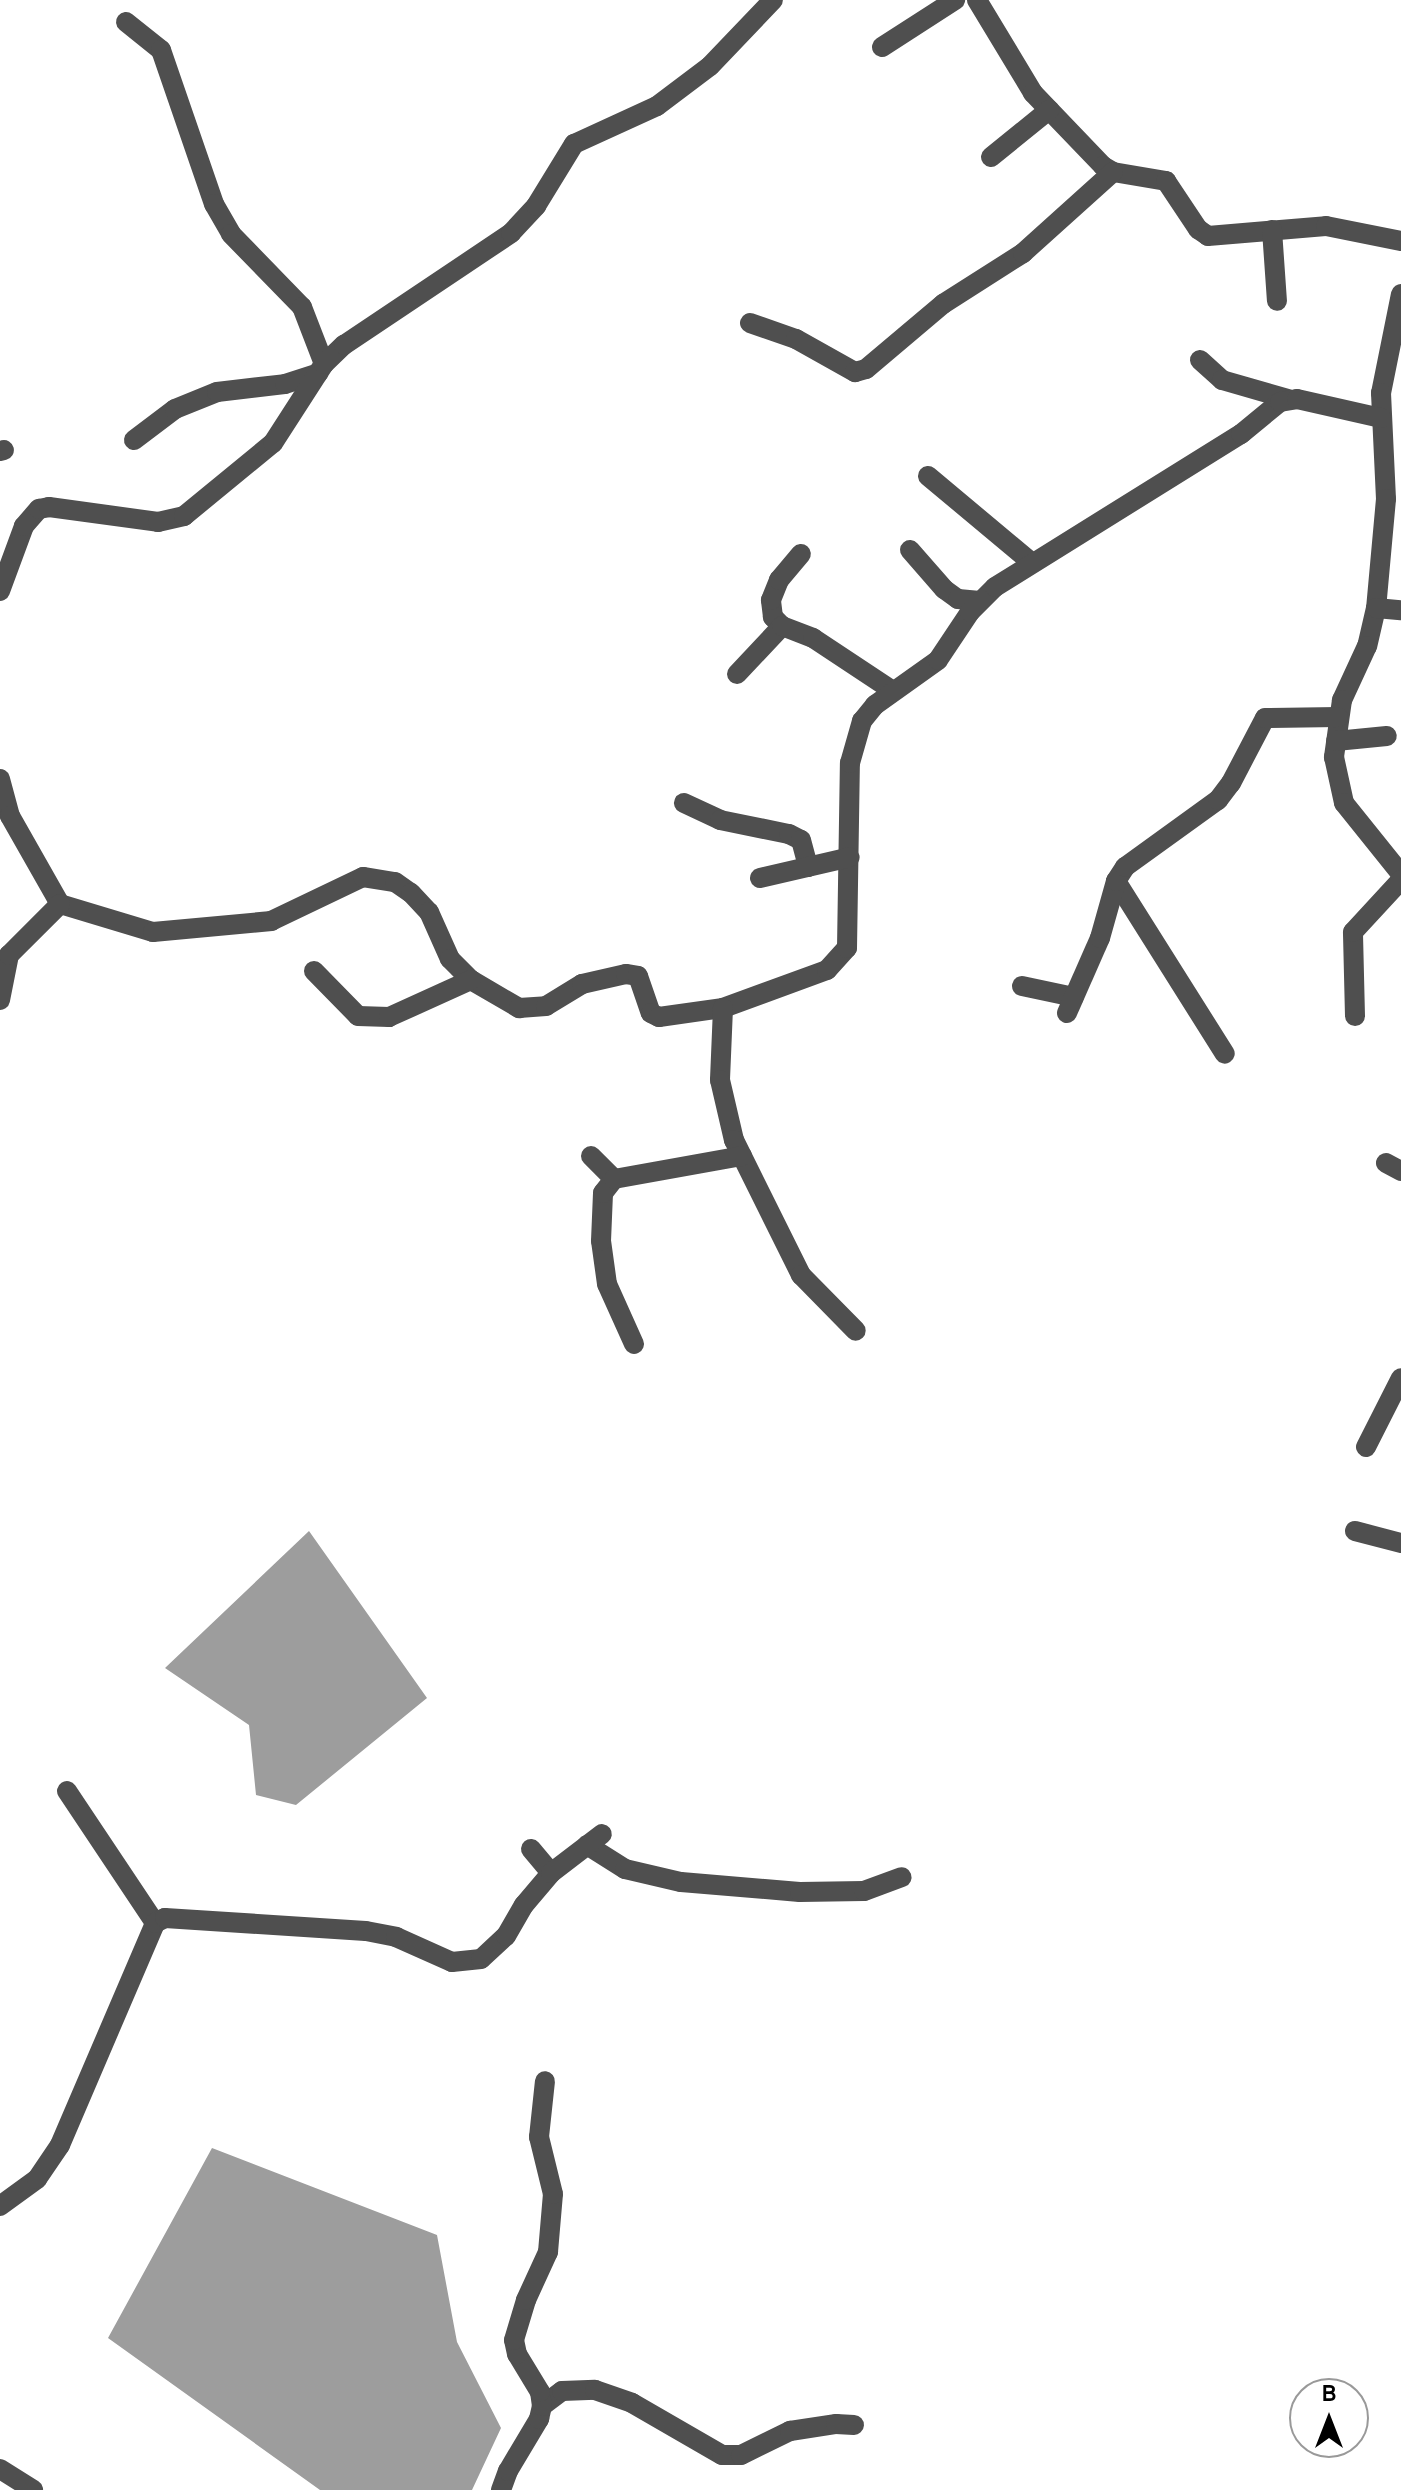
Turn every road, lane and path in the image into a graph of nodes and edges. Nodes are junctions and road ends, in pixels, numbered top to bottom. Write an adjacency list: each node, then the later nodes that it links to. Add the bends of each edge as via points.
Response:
1 (773, 0): 15 (street, via 710,66 657,106 574,144 536,206 511,233 344,345)
2 (955, 0): 5 (street)
3 (977, 0): 6 (street, via 1024,80)
4 (126, 22): 15 (street, via 161,50 214,204 231,234 302,307)
5 (882, 47)
6 (1049, 110): 7 (street); 8 (street)
7 (991, 157)
8 (1113, 172): 9 (street, via 1166,181 1208,236); 13 (street, via 1023,253 943,304 866,369 855,372 796,339)
9 (1272, 230): 10 (street, via 1326,226); 12 (street)
10 (1401, 241)
11 (1401, 294): 17 (street, via 1383,376)
12 (1277, 301)
13 (750, 323)
14 (1200, 360): 16 (street, via 1222,380)
15 (321, 368): 18 (street, via 285,384 217,392 175,409); 23 (street, via 273,443 184,516 158,522 39,509 24,526)
16 (1288, 399): 17 (street); 22 (street, via 1241,434)
17 (1381, 418): 25 (street, via 1386,508)
18 (134, 440)
19 (928, 476): 22 (street)
20 (910, 550): 24 (street, via 944,589 958,599)
21 (801, 554): 27 (street, via 779,580 771,600 773,617)
22 (1031, 562): 24 (street)
23 (0, 591)
24 (980, 601): 29 (street, via 938,660)
25 (1376, 608): 26 (street); 30 (street, via 1367,646)
26 (1401, 610)
27 (782, 626): 28 (street); 29 (street, via 813,638)
28 (737, 674)
29 (893, 691): 36 (street, via 862,721 853,743)
30 (1338, 717): 32 (street); 40 (street, via 1265,718 1218,800 1135,857)
31 (1387, 736): 32 (street)
32 (1336, 741): 38 (street, via 1337,781 1344,803)
33 (0, 779): 35 (street)
34 (684, 803): 37 (street, via 720,820 801,840)
35 (5, 822): 41 (street)
36 (850, 857): 37 (street); 46 (street, via 849,935 839,961 812,977)
37 (808, 867): 39 (street)
38 (1401, 877): 47 (street, via 1353,932)
39 (760, 878)
40 (1116, 881): 44 (street, via 1100,938 1070,1005); 48 (street)
41 (60, 904): 43 (street, via 153,932 271,921 363,877 395,882 429,912 450,959); 45 (street, via 9,955)
42 (314, 971): 43 (street, via 358,1016 389,1017)
43 (471, 980): 46 (street, via 519,1008 546,1006 582,984 626,974 638,976 651,1013 659,1017)
44 (1022, 986)
45 (0, 1000)
46 (723, 1008): 50 (street, via 720,1080)
47 (1355, 1016)
48 (1225, 1054)
49 (591, 1156): 51 (street)
50 (742, 1156): 51 (street); 52 (street, via 801,1275)
51 (614, 1179): 53 (street, via 603,1193 601,1241 607,1284)
52 (856, 1331)
53 (634, 1344)
54 (1401, 1378): 55 (street)
55 (1366, 1447)
56 (1355, 1531): 57 (street)
57 (1401, 1543)
58 (67, 1791): 62 (street)
59 (531, 1849): 60 (street)
60 (551, 1873): 61 (street, via 595,1839 625,1869 681,1882 800,1892 864,1891); 62 (street, via 506,1936 481,1959 452,1962 396,1937 366,1931 165,1918)
61 (902, 1877)
62 (155, 1923): 64 (street, via 60,2145 37,2179)
63 (545, 2081): 65 (street, via 539,2137 553,2194 548,2252 514,2340)
64 (0, 2206)
65 (542, 2406): 66 (street, via 562,2391 595,2390 632,2403 722,2455 741,2455 790,2431); 69 (street)
66 (854, 2425)
67 (0, 2469): 68 (street)
68 (33, 2490)
69 (501, 2490)

